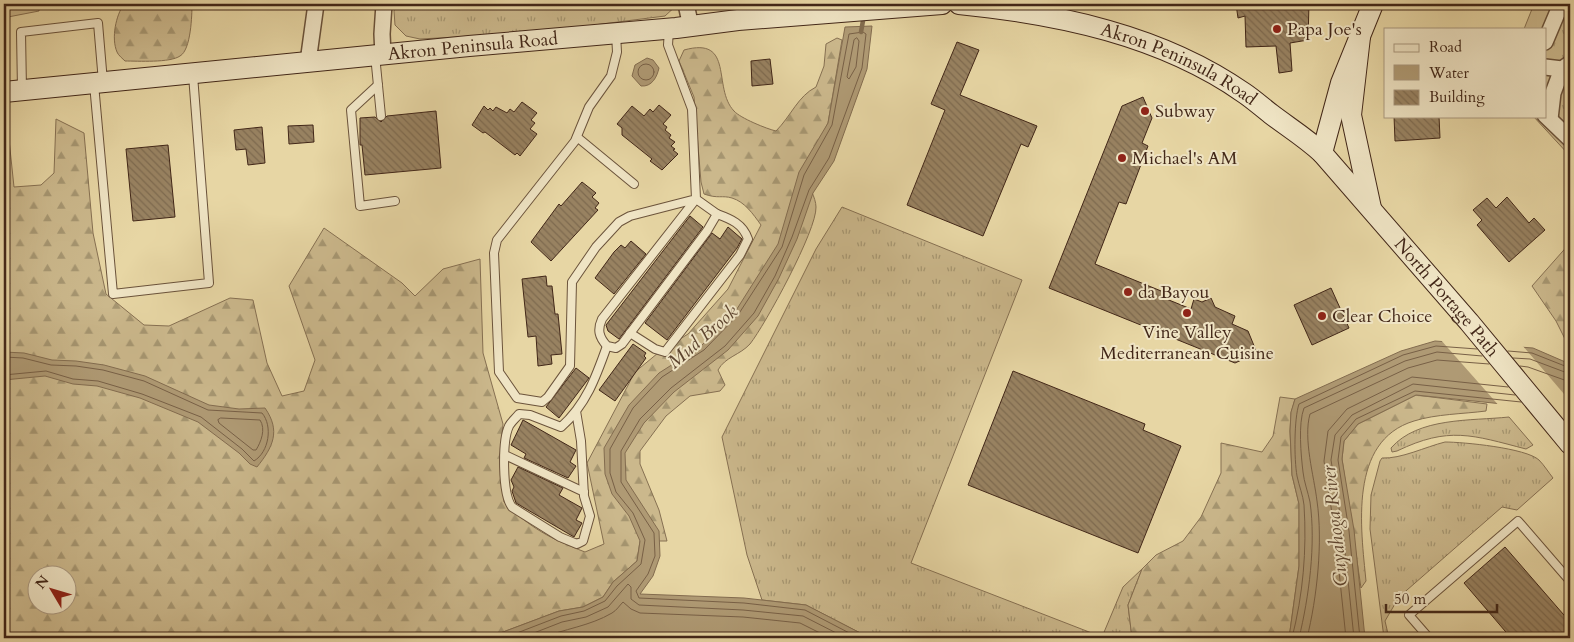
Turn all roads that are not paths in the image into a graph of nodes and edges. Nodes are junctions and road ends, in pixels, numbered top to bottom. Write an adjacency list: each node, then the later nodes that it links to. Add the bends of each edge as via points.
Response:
1 (316, 4): 16 (street)
2 (384, 4): 15 (street)
3 (686, 4): 10 (street)
4 (942, 4): 8 (street, Akron Peninsula Road)
5 (959, 4): 9 (street, Akron Peninsula Road)
6 (1373, 4): 13 (street)
7 (1561, 4): 14 (street)
8 (910, 5): 10 (street, Akron Peninsula Road)
9 (1023, 7): 27 (street, Akron Peninsula Road, via 1067,18 1183,58 1244,93)
10 (691, 26): 11 (street, Akron Peninsula Road)
11 (669, 29): 12 (street, Akron Peninsula Road); 29 (lane, via 668,45 692,110)
12 (616, 33): 15 (street, Akron Peninsula Road); 25 (lane, via 617,52 611,76 589,107)
13 (1360, 37): 27 (street, via 1341,84); 31 (street, via 1351,115)
14 (1546, 40)
15 (379, 55): 16 (street, Akron Peninsula Road); 21 (lane)
16 (308, 62): 19 (street, Akron Peninsula Road)
17 (1566, 66): 18 (street); 24 (street, via 1552,93)
18 (1546, 67)
19 (193, 73): 20 (street, Akron Peninsula Road); 20 (lane, via 209,284 113,294)
20 (99, 83): 22 (street, Akron Peninsula Road); 22 (lane, via 98,23 21,32)
21 (378, 84): 23 (lane); 30 (lane, via 351,110 360,206)
22 (13, 91)
23 (381, 116)
24 (1548, 117): 26 (street)
25 (577, 137): 28 (lane); 29 (lane, via 502,232 494,253 499,372 517,398 542,402 570,366 572,282 618,222)
26 (1570, 139)
27 (1322, 153): 31 (street, North Portage Path)
28 (634, 184)
29 (696, 199): 32 (lane); 34 (lane, via 602,319 598,328)
30 (395, 201)
31 (1372, 213): 36 (street, North Portage Path, via 1469,322)
32 (716, 214): 33 (lane, via 707,231); 33 (lane, via 746,231 748,240 740,254 665,352)
33 (630, 333): 34 (lane, via 616,348)
34 (607, 346): 35 (lane, via 593,384)
35 (576, 411): 37 (lane, via 560,427 519,414 509,426); 38 (lane)
36 (1570, 444)
37 (505, 455): 38 (lane); 38 (lane, via 506,500 560,537 577,544 583,542 589,525)
38 (584, 492)
39 (1570, 580): 40 (lane, via 1518,521 1409,615)
40 (1430, 638)

